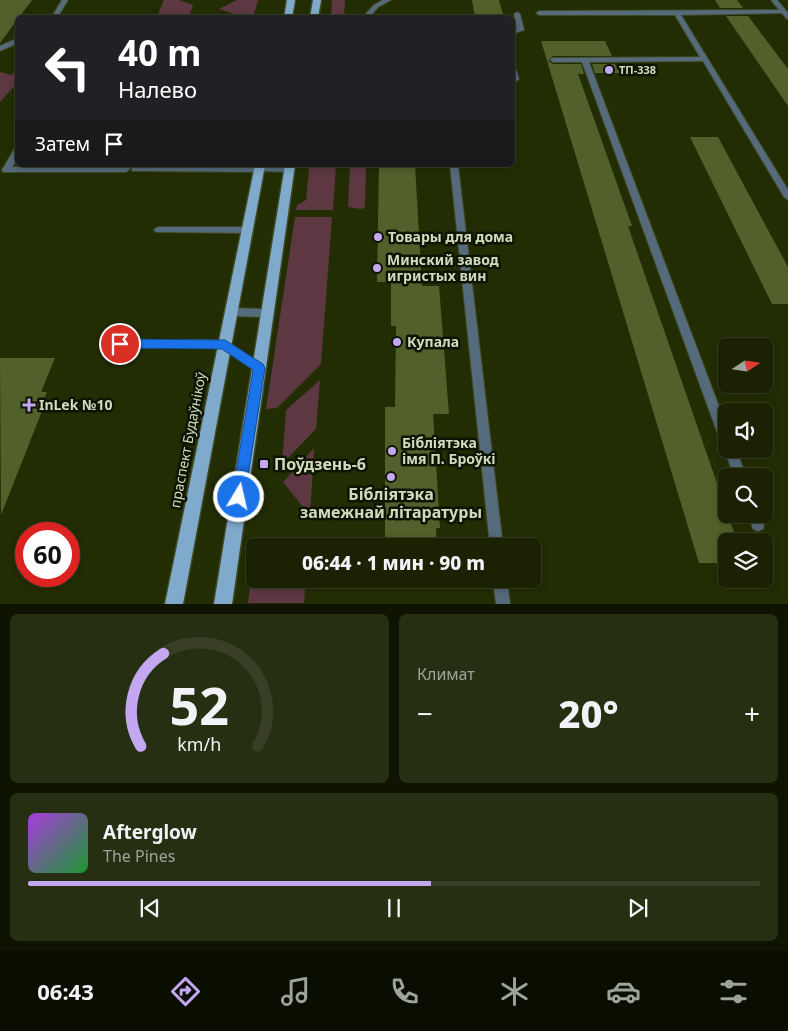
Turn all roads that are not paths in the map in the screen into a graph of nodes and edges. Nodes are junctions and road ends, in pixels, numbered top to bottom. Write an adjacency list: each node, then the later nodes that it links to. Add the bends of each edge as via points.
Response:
1 (65, 0): 10 (street)
2 (388, 0): 13 (street)
3 (774, 0): 9 (street)
4 (290, 1): 11 (main road)
5 (317, 1): 12 (main road)
6 (539, 13): 7 (street)
7 (677, 13): 9 (street); 17 (street)
8 (517, 14): 14 (street, via 521,30)
9 (786, 14)
10 (56, 15)
11 (288, 15)
12 (315, 15)
13 (368, 15)
14 (515, 31)
15 (15, 42): 16 (street)
16 (0, 49)
17 (704, 59): 19 (street); 24 (street)
18 (553, 60): 19 (street)
19 (585, 60): 32 (street)
20 (15, 155): 21 (street, via 6,170)
21 (260, 167): 22 (street); 26 (main road, праспект Будаўнікоў)
22 (290, 167): 28 (main road)
23 (454, 167): 33 (street)
24 (788, 197)
25 (159, 230): 26 (street)
26 (247, 230): 27 (main road, праспект Будаўнікоў)
27 (231, 312): 28 (street); 30 (main road, праспект Будаўнікоў)
28 (267, 313): 31 (main road)
29 (120, 344): 30 (street)
30 (225, 344): 31 (street); 35 (main road, праспект Будаўнікоў)
31 (259, 368): 36 (main road)
32 (718, 418)
33 (496, 538)
34 (501, 588): 37 (street)
35 (174, 604)
36 (223, 604)
37 (503, 604)

